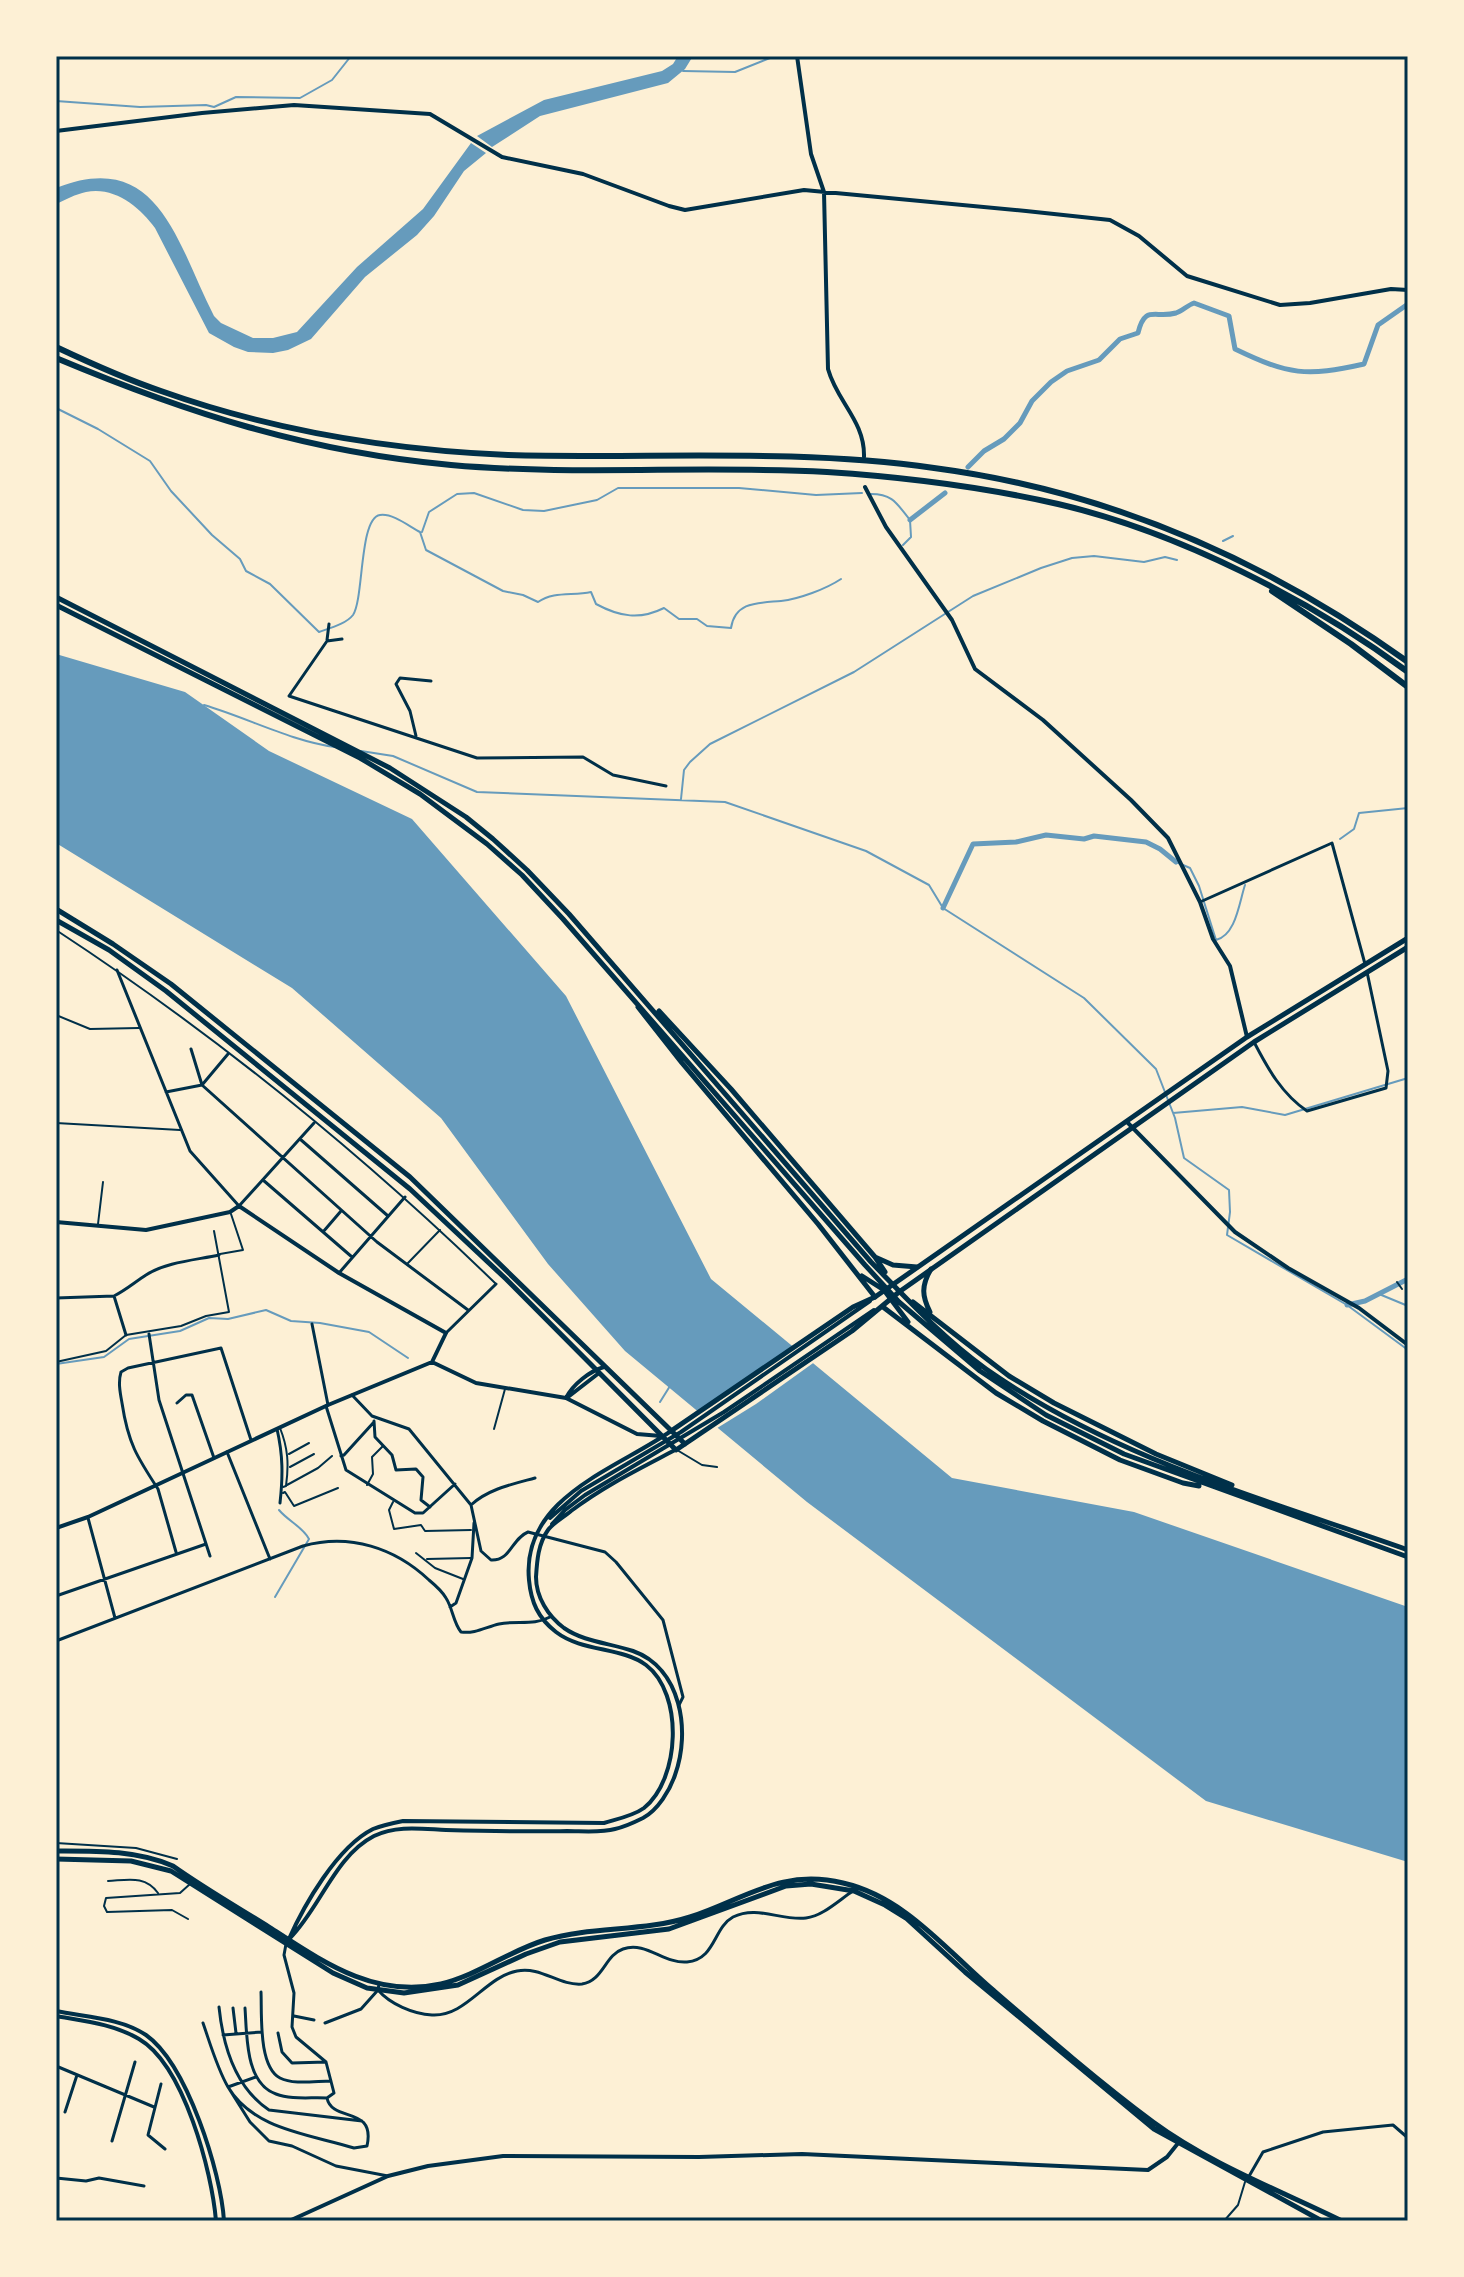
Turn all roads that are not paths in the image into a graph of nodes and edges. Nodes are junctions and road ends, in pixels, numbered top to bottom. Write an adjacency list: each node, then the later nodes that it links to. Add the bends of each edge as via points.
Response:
1 (797, 56): 3 (street, via 811,154)
2 (56, 131): 3 (street, via 294,105 430,114 515,161 583,174 685,210 804,190)
3 (824, 192): 4 (street, via 1110,220 1139,236 1187,276 1280,305); 7 (street, via 828,369 857,421)
4 (1408, 290)
5 (56, 347): 15 (highway, via 159,391 346,439 505,454 892,463 1049,490 1188,536 1338,613)
6 (56, 358): 9 (highway, via 234,425 396,459 556,470 851,475 996,491 1060,504 1148,532)
7 (864, 457)
8 (865, 487): 21 (street, via 886,527 946,612 975,669 1043,720 1131,800 1168,838)
9 (1260, 582): 16 (highway, via 1331,619); 18 (highway)
10 (56, 597): 31 (main road, via 363,753 466,817 547,889)
11 (56, 605): 30 (main road, via 360,758 420,794 522,875)
12 (329, 624): 14 (street)
13 (342, 639): 14 (street)
14 (327, 641): 19 (street, via 289,696)
15 (1406, 660)
16 (1408, 672)
17 (431, 681): 19 (street, via 400,678 396,684)
18 (1408, 687)
19 (416, 736): 20 (street, via 477,758 583,757 613,775)
20 (666, 786)
21 (1201, 901): 27 (street, via 1332,843); 34 (street, via 1213,939 1230,966)
22 (56, 909): 90 (main road, via 171,984 410,1177)
23 (56, 920): 91 (main road, via 166,991 315,1109 449,1223)
24 (56, 930): 28 (lane)
25 (1408, 938): 27 (main road)
26 (1408, 947): 29 (main road)
27 (1365, 964): 34 (main road)
28 (117, 970): 33 (street); 37 (lane)
29 (1367, 972): 35 (main road); 35 (street, via 1388,1071 1386,1088 1307,1111 1281,1088)
30 (632, 996): 67 (main road); 120 (main road, via 865,1265 937,1336 1002,1386 1080,1433)
31 (648, 1003): 62 (main road, via 731,1089); 123 (main road, via 871,1262 961,1349 1083,1428)
32 (56, 1015): 33 (lane, via 90,1029)
33 (140, 1028): 39 (street)
34 (1247, 1037): 35 (main road); 40 (main road)
35 (1254, 1042): 43 (main road)
36 (191, 1049): 38 (street)
37 (228, 1054): 38 (street); 41 (lane)
38 (202, 1085): 39 (street); 46 (street)
39 (166, 1092): 44 (street)
40 (1127, 1122): 43 (street); 64 (main road)
41 (314, 1123): 45 (street); 49 (lane)
42 (56, 1124): 44 (lane)
43 (1132, 1128): 65 (main road); 86 (street, via 1235,1232 1359,1308)
44 (181, 1130): 50 (street, via 190,1151)
45 (300, 1139): 46 (street); 53 (street)
46 (281, 1158): 47 (street); 51 (street)
47 (263, 1180): 50 (street); 58 (street)
48 (103, 1182): 55 (lane)
49 (405, 1197): 53 (street); 56 (lane)
50 (239, 1206): 52 (street); 66 (street)
51 (341, 1211): 58 (street); 59 (street)
52 (230, 1212): 55 (street, via 146,1230); 60 (lane, via 243,1250)
53 (388, 1216): 59 (street)
54 (56, 1222): 55 (street)
55 (98, 1226)
56 (440, 1230): 63 (lane); 69 (lane)
57 (214, 1231): 60 (lane)
58 (323, 1232): 61 (street)
59 (370, 1236): 61 (street); 63 (street)
60 (219, 1255): 74 (street, via 166,1267); 84 (lane, via 229,1312)
61 (352, 1257): 66 (street)
62 (875, 1257): 64 (main road); 70 (main road)
63 (408, 1263): 79 (street)
64 (917, 1267): 70 (main road)
65 (931, 1269): 73 (main road); 80 (main road, via 923,1299)
66 (339, 1273): 83 (street)
67 (858, 1273): 72 (main road); 75 (main road)
68 (1397, 1282): 71 (lane)
69 (496, 1284): 79 (street)
70 (892, 1285): 72 (main road); 73 (main road)
71 (1402, 1289)
72 (884, 1290): 75 (main road); 77 (main road)
73 (899, 1292): 77 (main road); 80 (main road)
74 (114, 1296): 76 (street); 85 (street)
75 (875, 1297): 100 (main road); 130 (street, via 681,1432 581,1491)
76 (56, 1298)
77 (891, 1298): 78 (main road); 82 (main road); 132 (street, via 724,1412 585,1495)
78 (883, 1307): 82 (main road); 104 (main road)
79 (468, 1310): 83 (street)
80 (931, 1313): 123 (main road, via 1009,1376 1054,1403)
81 (312, 1324): 96 (street)
82 (916, 1330): 120 (main road, via 996,1393 1076,1439 1169,1479)
83 (446, 1333): 88 (street)
84 (149, 1334): 85 (lane); 89 (street)
85 (126, 1335): 87 (lane, via 106,1351)
86 (1408, 1345)
87 (56, 1362)
88 (432, 1362): 92 (street, via 476,1383); 93 (street)
89 (153, 1363): 102 (street, via 221,1348); 115 (street); 118 (street, via 128,1368 119,1379 128,1438)
90 (604, 1367): 91 (street); 100 (main road)
91 (598, 1371): 94 (street); 101 (main road)
92 (505, 1388): 94 (street); 99 (lane)
93 (352, 1395): 96 (street); 97 (street)
94 (566, 1398): 101 (street, via 637,1434)
95 (177, 1403): 112 (street, via 192,1395)
96 (327, 1406): 98 (street); 111 (street)
97 (375, 1419): 105 (street, via 375,1437); 111 (street); 117 (street, via 409,1429)
98 (278, 1428): 102 (street); 109 (lane); 122 (street)
99 (494, 1429)
100 (671, 1431): 101 (street); 104 (main road)
101 (663, 1437): 106 (main road); 130 (street, via 590,1479 552,1509)
102 (251, 1440): 107 (street)
103 (309, 1443): 109 (lane)
104 (685, 1444): 106 (main road)
105 (384, 1445): 119 (lane, via 372,1457); 127 (street, via 396,1470 416,1469 423,1477 421,1500)
106 (676, 1450): 113 (lane); 132 (street, via 597,1492)
107 (227, 1452): 112 (street); 141 (street)
108 (314, 1454): 114 (lane)
109 (288, 1455): 114 (lane)
110 (332, 1456): 122 (lane)
111 (341, 1456): 119 (street, via 346,1470)
112 (214, 1458): 115 (street)
113 (717, 1467)
114 (288, 1468): 122 (lane)
115 (182, 1473): 118 (street); 134 (street)
116 (535, 1478): 126 (street, via 479,1497)
117 (455, 1484): 126 (street); 127 (street)
118 (156, 1485): 128 (street); 136 (street)
119 (367, 1485): 124 (street)
120 (1211, 1487): 139 (main road)
121 (338, 1488): 122 (lane, via 294,1506)
122 (283, 1489): 125 (street)
123 (1243, 1491): 135 (main road)
124 (395, 1500): 127 (street, via 415,1513); 133 (lane, via 389,1510 394,1529 421,1525 425,1531)
125 (280, 1503)
126 (471, 1505): 129 (street)
127 (430, 1507)
128 (88, 1517): 131 (street); 143 (street)
129 (474, 1519): 133 (street); 151 (street, via 481,1551 491,1560 503,1558 528,1532 605,1552 663,1620 683,1697)
130 (546, 1521): 149 (street, via 531,1550 528,1571 533,1603)
131 (56, 1528)
132 (548, 1529): 147 (street, via 538,1551 536,1582)
133 (472, 1530): 140 (street)
134 (206, 1544): 136 (street); 138 (street)
135 (1408, 1550)
136 (176, 1552): 143 (street)
137 (416, 1553): 144 (lane)
138 (210, 1556)
139 (1408, 1557)
140 (472, 1558): 142 (lane); 144 (street)
141 (270, 1559): 146 (street, via 313,1543 379,1548 418,1570); 148 (street)
142 (427, 1559)
143 (106, 1580): 145 (street); 148 (street)
144 (464, 1580): 146 (street)
145 (56, 1596)
146 (450, 1607): 149 (street, via 461,1632)
147 (551, 1616): 149 (street); 151 (street, via 581,1637 632,1650 657,1663)
148 (115, 1618): 150 (street)
149 (543, 1621): 152 (street, via 578,1644 645,1663 663,1684)
150 (56, 1641)
151 (679, 1705): 152 (street); 164 (street, via 679,1764 647,1816 604,1830 387,1831 365,1841 347,1859)
152 (671, 1708): 164 (street, via 667,1774 641,1809 604,1823 403,1821 374,1828 345,1851)
153 (56, 1843): 156 (lane, via 136,1848)
154 (56, 1851): 158 (main road, via 153,1858)
155 (56, 1859): 158 (main road, via 131,1861)
156 (177, 1859)
157 (108, 1881): 162 (lane, via 143,1880)
158 (191, 1881): 162 (lane, via 180,1893); 164 (main road)
159 (839, 1885): 160 (main road); 161 (main road); 165 (main road, via 783,1881 669,1923 565,1935 472,1980 439,1990 404,1993)
160 (860, 1888): 161 (street); 197 (main road, via 910,1915)
161 (854, 1891): 165 (street, via 806,1918 751,1912 730,1919 709,1952 694,1960 673,1960 636,1947 620,1950 598,1976 582,1984 529,1970 506,1974 441,2015 416,2012 386,1999); 197 (main road, via 906,1918 1124,2106)
162 (158, 1894): 163 (lane, via 106,1898 104,1906 107,1912 172,1910)
163 (188, 1919)
164 (287, 1942): 165 (main road, via 340,1976); 171 (street, via 284,1955)
165 (378, 1987): 174 (street, via 361,2009)
166 (261, 1992): 175 (street)
167 (219, 2007): 179 (street)
168 (233, 2008): 176 (street)
169 (245, 2008): 177 (street)
170 (56, 2013): 194 (street, via 128,2026 146,2035 173,2064)
171 (294, 2016): 172 (street); 181 (street, via 296,2037)
172 (314, 2020)
173 (203, 2023): 188 (street)
174 (325, 2023)
175 (262, 2032): 177 (street); 185 (street, via 265,2057 278,2077)
176 (236, 2033): 177 (street); 179 (street)
177 (247, 2033): 184 (street)
178 (278, 2033): 181 (street, via 282,2052 292,2063)
179 (223, 2035): 186 (street)
180 (135, 2062): 189 (street)
181 (326, 2062): 185 (street)
182 (56, 2066): 183 (street)
183 (77, 2075): 189 (street); 192 (street)
184 (256, 2077): 186 (street); 190 (street, via 274,2094)
185 (331, 2081): 190 (street, via 334,2093)
186 (240, 2082): 188 (street); 193 (street, via 269,2110)
187 (161, 2084): 191 (street)
188 (228, 2087): 193 (street, via 250,2114 266,2123 354,2148 367,2146); 199 (street, via 269,2141 336,2166)
189 (125, 2095): 191 (street); 196 (street)
190 (327, 2098): 193 (street, via 335,2111)
191 (154, 2107): 198 (street, via 148,2135)
192 (65, 2112)
193 (362, 2121)
194 (197, 2127): 204 (street); 205 (street, via 223,2196)
195 (1408, 2138): 201 (street, via 1393,2125 1323,2132 1263,2152)
196 (112, 2141)
197 (1179, 2141): 199 (street, via 1148,2170 802,2154 503,2156); 201 (main road)
198 (165, 2149)
199 (388, 2176): 206 (street)
200 (56, 2178): 202 (street)
201 (1248, 2179): 203 (main road); 207 (lane, via 1238,2205); 208 (main road)
202 (144, 2186)
203 (1325, 2212): 208 (lane); 209 (main road)
204 (216, 2221)
205 (224, 2221)
206 (289, 2221)
207 (1224, 2221)
208 (1321, 2221)
209 (1342, 2221)

